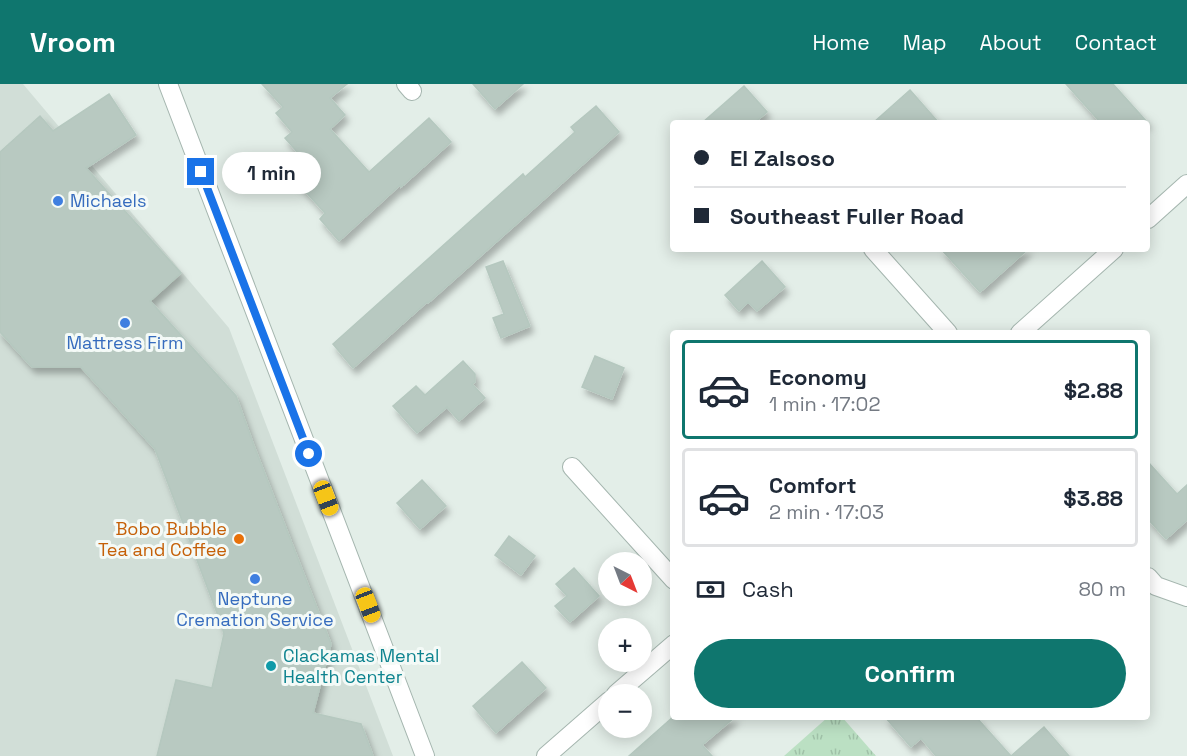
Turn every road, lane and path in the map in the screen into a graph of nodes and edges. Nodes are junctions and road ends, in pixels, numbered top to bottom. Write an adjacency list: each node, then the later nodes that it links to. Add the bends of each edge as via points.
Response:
1 (168, 84): 15 (street)
2 (1187, 184): 3 (street)
3 (1150, 217)
4 (876, 252): 6 (street)
5 (1111, 252): 7 (street)
6 (945, 330)
7 (1023, 330)
8 (572, 466): 9 (street)
9 (670, 576)
10 (1150, 580): 11 (street, via 1155,586)
11 (1187, 597)
12 (670, 647): 13 (street)
13 (628, 684)
14 (598, 711): 16 (street)
15 (425, 756)
16 (546, 756)

